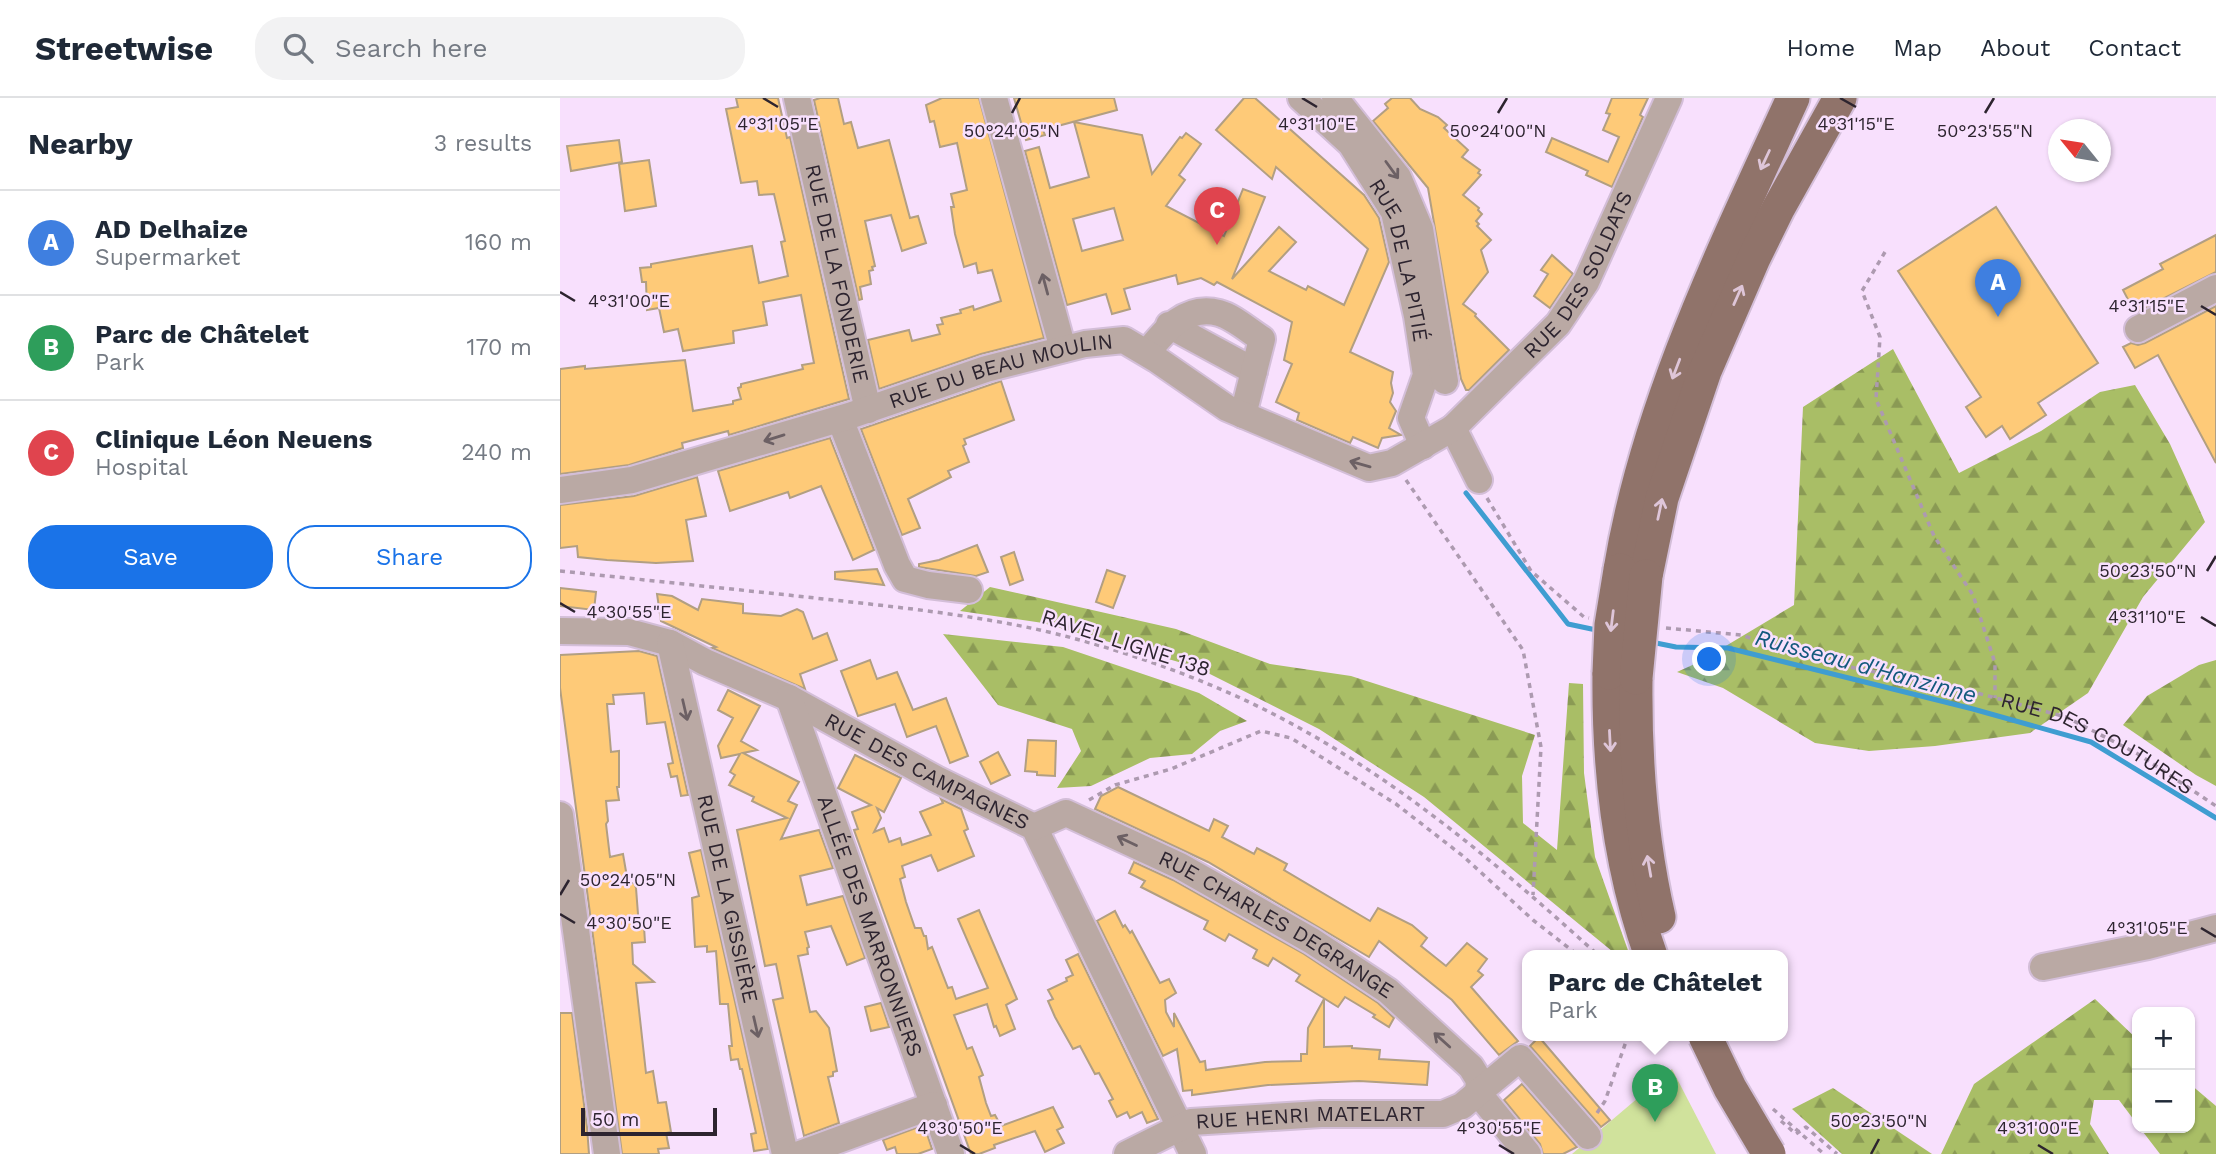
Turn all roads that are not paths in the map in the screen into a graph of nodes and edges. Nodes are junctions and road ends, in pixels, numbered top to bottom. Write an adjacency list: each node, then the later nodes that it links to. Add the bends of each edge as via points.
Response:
1 (797, 98): 13 (street, RUE DE LA FONDERIE)
2 (994, 98): 10 (street, one-way to 2)
3 (1301, 98): 12 (street, RUE DE LA PITIÉ, via 1351,144 1394,212)
4 (1335, 98): 12 (street, one-way to 12, via 1398,177 1420,229)
5 (1669, 98): 16 (street, RUE DES SOLDATS, via 1570,308)
6 (1793, 98): 20 (main road, one-way to 20, via 1661,408 1633,501)
7 (1840, 98): 20 (main road, one-way to 7, via 1688,416 1754,258)
8 (2216, 288): 9 (street)
9 (2138, 329)
10 (1063, 349): 11 (street, RUE DU BEAU MOULIN, via 1124,340); 13 (street, RUE DU BEAU MOULIN, via 986,369)
11 (1147, 353): 14 (street, RUE DU BEAU MOULIN); 14 (street, via 1170,325 1254,371)
12 (1435, 378): 16 (street, via 1448,382); 17 (street, RUE DE LA PITIÉ, via 1411,418)
13 (868, 410): 15 (street, RUE DU BEAU MOULIN)
14 (1243, 415): 17 (street, RUE DU BEAU MOULIN, one-way to 14, via 1392,463 1369,468)
15 (840, 419): 19 (street, RUE DU BEAU MOULIN, one-way to 19, via 632,480); 21 (street, via 905,579)
16 (1461, 421): 17 (street, RUE DU BEAU MOULIN); 18 (street)
17 (1423, 446)
18 (1479, 480)
19 (560, 490)
20 (1633, 573): 24 (main road, bridge, via 1611,625)
21 (969, 590)
22 (560, 631): 23 (street, RUE DES CAMPAGNES, via 629,632)
23 (670, 643): 25 (street, RUE DES CAMPAGNES); 40 (street, RUE DE LA GISSIÈRE, one-way to 40)
24 (1622, 676): 30 (main road, one-way to 30, via 1611,772 1628,878); 31 (main road, one-way to 24, via 1644,838 1636,714)
25 (789, 698): 27 (street, RUE DES CAMPAGNES); 36 (street, ALLÉE DES MARRONNIERS)
26 (560, 815): 28 (street)
27 (1034, 827): 35 (street, RUE CHARLES DEGRANGE, one-way to 27, via 1479,1080 1471,1068 1388,991 1312,941 1180,866 1066,813); 37 (street, RUE DES CAMPAGNES)
28 (565, 882): 39 (street)
29 (2216, 928): 32 (street)
30 (1649, 950)
31 (1670, 950)
32 (2043, 967)
33 (1685, 1041): 46 (main road)
34 (1706, 1041): 47 (main road, bridge)
35 (1478, 1093): 37 (street, RUE HENRI MATELART, via 1443,1114 1321,1114 1191,1122); 38 (street, RUE HENRI MATELART, via 1520,1058); 45 (street, RUE CHARLES DEGRANGE)
36 (934, 1105): 41 (street); 42 (street, ALLÉE DES MARRONNIERS)
37 (1180, 1127): 43 (street, RUE HENRI MATELART); 44 (street, RUE DES CAMPAGNES)
38 (1586, 1134)
39 (607, 1154)
40 (785, 1154)
41 (800, 1154)
42 (951, 1154)
43 (1127, 1154)
44 (1193, 1154)
45 (1528, 1154)
46 (1744, 1154)
47 (1769, 1154)

